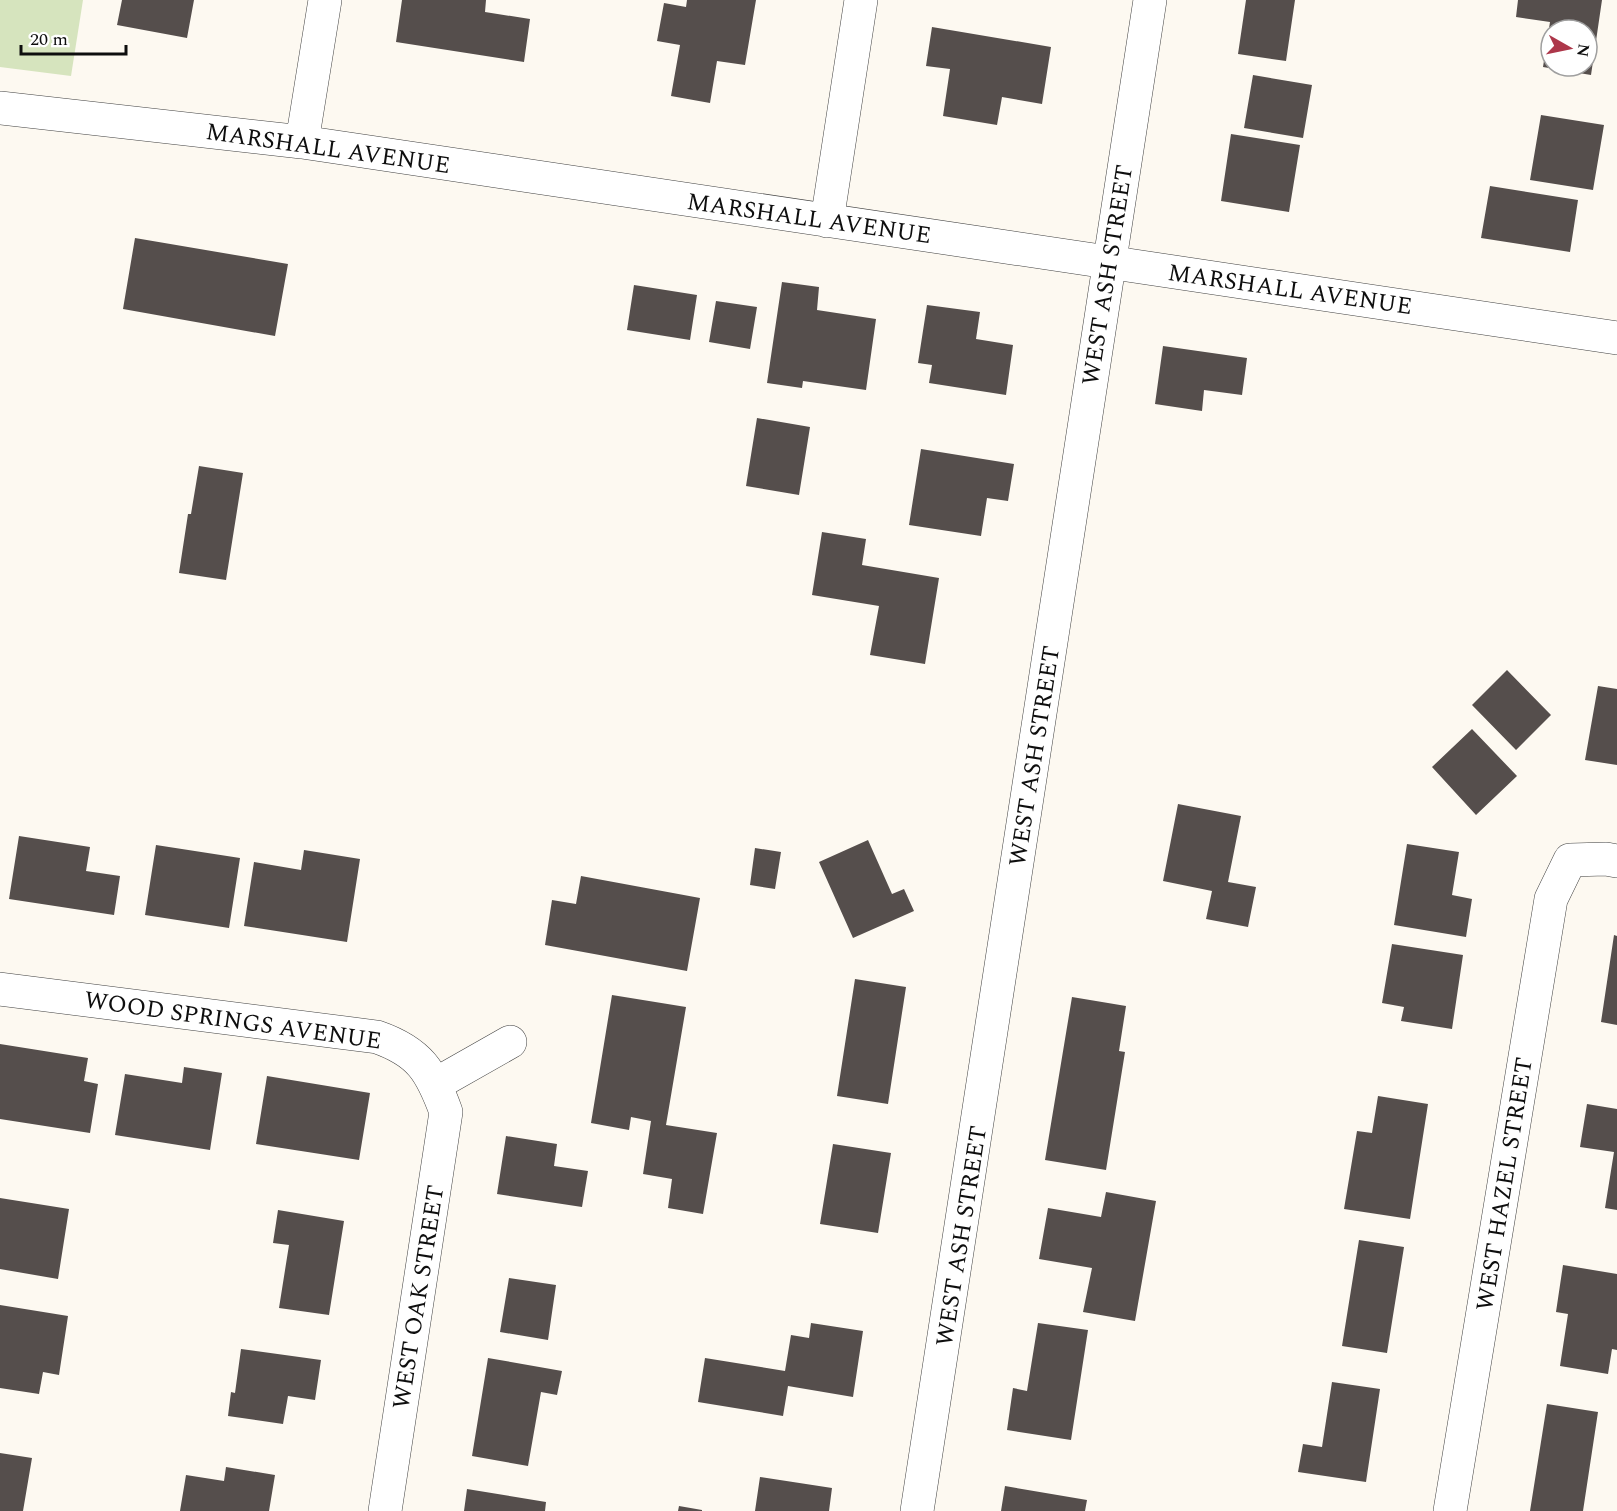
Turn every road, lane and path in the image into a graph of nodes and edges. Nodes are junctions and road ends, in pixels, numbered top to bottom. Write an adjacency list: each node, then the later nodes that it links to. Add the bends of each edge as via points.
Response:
1 (325, 0): 5 (street)
2 (861, 0): 6 (street)
3 (1150, 0): 7 (street, WEST ASH STREET)
4 (0, 108): 5 (street, MARSHALL AVENUE)
5 (302, 142): 6 (street, MARSHALL AVENUE)
6 (827, 221): 7 (street, MARSHALL AVENUE)
7 (1108, 262): 8 (street, MARSHALL AVENUE); 14 (street, WEST ASH STREET)
8 (1617, 338)
9 (1617, 861): 15 (street, WEST HAZEL STREET, via 1570,860 1551,899)
10 (0, 988): 12 (street, WOOD SPRINGS AVENUE, via 377,1037 399,1044 418,1059)
11 (510, 1042): 12 (street)
12 (436, 1084): 13 (street, WEST OAK STREET, via 446,1112)
13 (385, 1511)
14 (917, 1511)
15 (1450, 1511)

